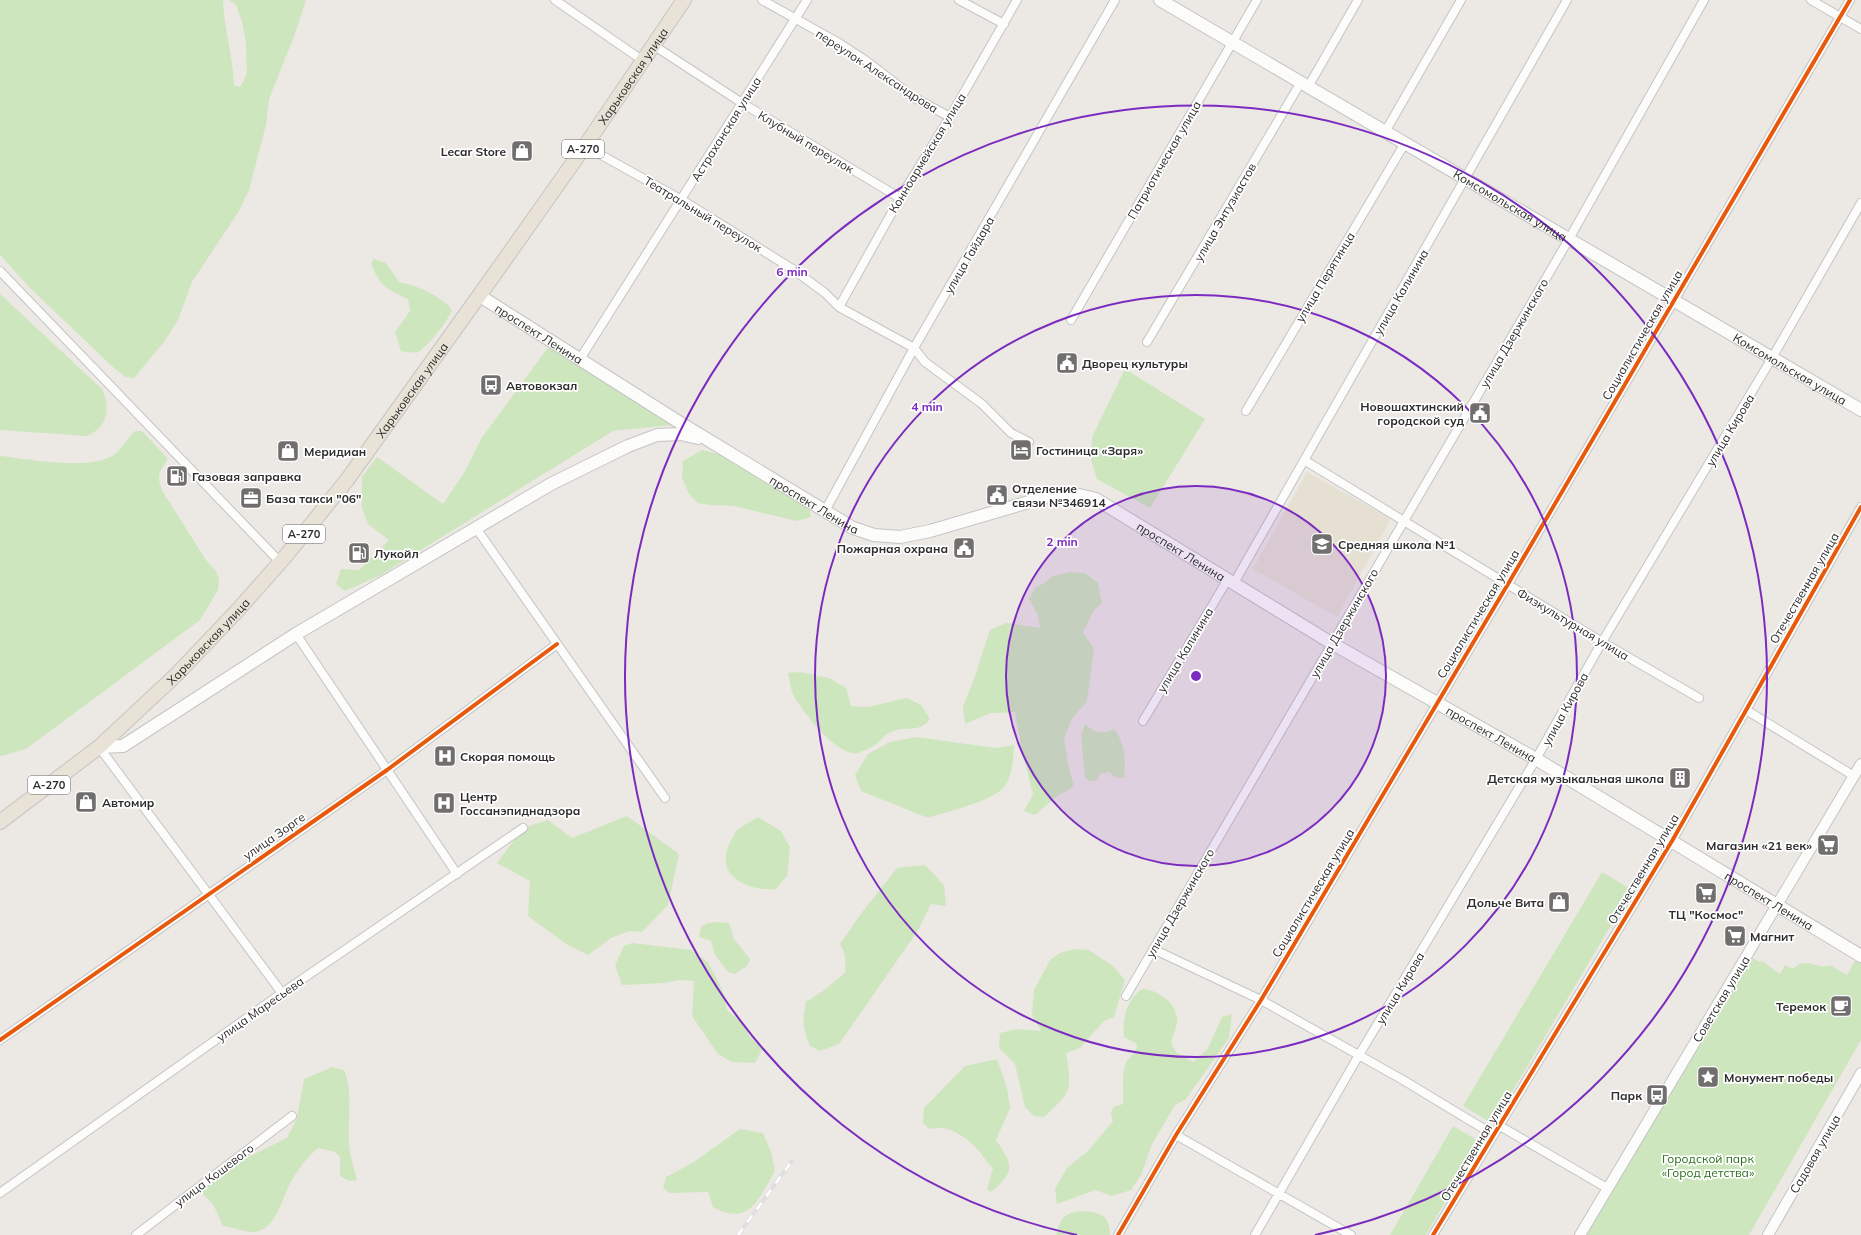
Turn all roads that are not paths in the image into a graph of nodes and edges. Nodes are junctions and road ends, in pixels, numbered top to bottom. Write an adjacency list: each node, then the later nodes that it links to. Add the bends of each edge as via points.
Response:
1 (555, 0): 22 (street)
2 (684, 0): 21 (highway, Харьковская улица / А-270)
3 (762, 0): 17 (street, переулок Александрова)
4 (807, 0): 17 (street, Астраханская улица)
5 (959, 0): 18 (street)
6 (1017, 0): 18 (street, Конноармейская улица)
7 (1115, 0): 40 (street, улица Гайдара)
8 (1160, 0): 20 (main road, Комсомольская улица)
9 (1257, 0): 20 (street, Патриотическая улица)
10 (1358, 0): 23 (street, улица Энтузиастов)
11 (1461, 0): 26 (street)
12 (1567, 0): 29 (street, улица Калинина)
13 (1704, 0): 33 (street, улица Дзержинского)
14 (1811, 0): 16 (street)
15 (1850, 0): 16 (street, Социалистическая улица)
16 (1840, 17): 19 (street); 36 (street, Социалистическая улица)
17 (795, 20): 24 (street, Астраханская улица); 25 (street, переулок Александрова, via 839,43 914,97)
18 (1004, 24): 25 (street, Конноармейская улица)
19 (1861, 29)
20 (1232, 42): 23 (main road, Комсомольская улица); 38 (street, Патриотическая улица)
21 (653, 45): 22 (highway, Харьковская улица / А-270); 24 (street, Клубный переулок)
22 (642, 60): 28 (highway, Харьковская улица / А-270)
23 (1304, 85): 26 (main road, Комсомольская улица); 39 (street, улица Энтузиастов)
24 (742, 103): 30 (street, Клубный переулок); 31 (street, Астраханская улица)
25 (950, 117): 30 (street, Конноармейская улица)
26 (1385, 132): 27 (main road, Комсомольская улица)
27 (1405, 143): 29 (main road, Комсомольская улица); 44 (street, улица Перятинца)
28 (585, 146): 31 (street, Театральный переулок); 35 (highway, Харьковская улица / А-270)
29 (1465, 178): 33 (main road, Комсомольская улица); 47 (street, улица Калинина)
30 (900, 198): 37 (street, Конноармейская улица)
31 (682, 200): 37 (street, Театральный переулок, via 794,270 826,293); 42 (street, Астраханская улица)
32 (1861, 202): 41 (street, улица Кирова)
33 (1569, 239): 36 (main road, Комсомольская улица); 50 (street, улица Дзержинского)
34 (0, 271): 52 (street)
35 (480, 296): 42 (main road, проспект Ленина); 52 (highway, Харьковская улица / А-270, via 347,480)
36 (1674, 301): 41 (main road, Комсомольская улица); 54 (street, Социалистическая улица)
37 (839, 307): 40 (street, Театральный переулок)
38 (1070, 320)
39 (1147, 342)
40 (914, 348): 46 (street, Театральный переулок, via 925,362 982,404 1011,433); 49 (street, улица Гайдара)
41 (1772, 358): 43 (main road, Комсомольская улица); 56 (street, улица Кирова)
42 (580, 359): 45 (main road, проспект Ленина)
43 (1861, 410)
44 (1246, 411)
45 (707, 439): 49 (main road, проспект Ленина); 51 (main road, via 681,434 657,435 628,446 551,484)
46 (1029, 442)
47 (1304, 460): 50 (street, Физкультурная улица); 53 (street, улица Калинина)
48 (1861, 507): 61 (street, Отечественная улица)
49 (825, 511): 53 (main road, проспект Ленина, via 853,528 874,535 900,537 930,531 1028,501 1071,493 1096,499)
50 (1404, 521): 54 (street, Физкультурная улица); 58 (street, улица Дзержинского)
51 (476, 528): 55 (main road); 57 (street)
52 (280, 562): 63 (highway, Харьковская улица / А-270, via 176,675)
53 (1231, 581): 58 (main road, проспект Ленина); 62 (street, улица Калинина)
54 (1508, 584): 56 (street, Физкультурная улица); 60 (street, Социалистическая улица)
55 (296, 634): 63 (main road, via 122,746); 66 (street)
56 (1602, 642): 59 (street, Физкультурная улица); 64 (street, улица Кирова)
57 (557, 644): 66 (street, улица Зорге); 68 (street)
58 (1333, 644): 60 (main road, проспект Ленина); 75 (street, улица Дзержинского)
59 (1700, 698)
60 (1437, 703): 64 (main road, проспект Ленина); 79 (street, Социалистическая улица)
61 (1746, 710): 67 (street); 71 (street, Отечественная улица)
62 (1143, 721)
63 (99, 747): 69 (highway, Харьковская улица / А-270); 73 (street)
64 (1536, 759): 71 (main road, проспект Ленина); 81 (street, улица Кирова)
65 (1861, 764): 67 (street, Советская улица)
66 (387, 770): 72 (street); 73 (street, улица Зорге)
67 (1854, 776): 74 (street, Советская улица)
68 (665, 798)
69 (0, 822)
70 (523, 828): 72 (street, улица Маресьева)
71 (1672, 841): 74 (main road, проспект Ленина); 84 (street, Отечественная улица)
72 (457, 874): 77 (street, улица Маресьева)
73 (208, 894): 77 (street); 80 (street, улица Зорге)
74 (1777, 906): 76 (main road, проспект Ленина); 87 (street, Советская улица)
75 (1153, 949): 78 (street, улица Дзержинского); 79 (street)
76 (1861, 956)
77 (282, 993): 88 (street, улица Маресьева)
78 (1126, 996)
79 (1261, 1000): 81 (street); 85 (street, Социалистическая улица)
80 (0, 1040)
81 (1360, 1055): 86 (street); 89 (street, улица Кирова)
82 (1861, 1073): 96 (street, Садовая улица)
83 (292, 1116): 90 (street, улица Кошевого)
84 (1500, 1126): 86 (street, Отечественная улица); 87 (street)
85 (1176, 1135): 89 (street); 91 (street, Социалистическая улица)
86 (1494, 1135): 94 (street, Отечественная улица)
87 (1607, 1188): 95 (street, Советская улица)
88 (0, 1193)
89 (1279, 1194): 92 (street, улица Кирова); 93 (street)
90 (136, 1235)
91 (1118, 1235)
92 (1255, 1235)
93 (1350, 1235)
94 (1433, 1235)
95 (1580, 1235)
96 (1768, 1235)

